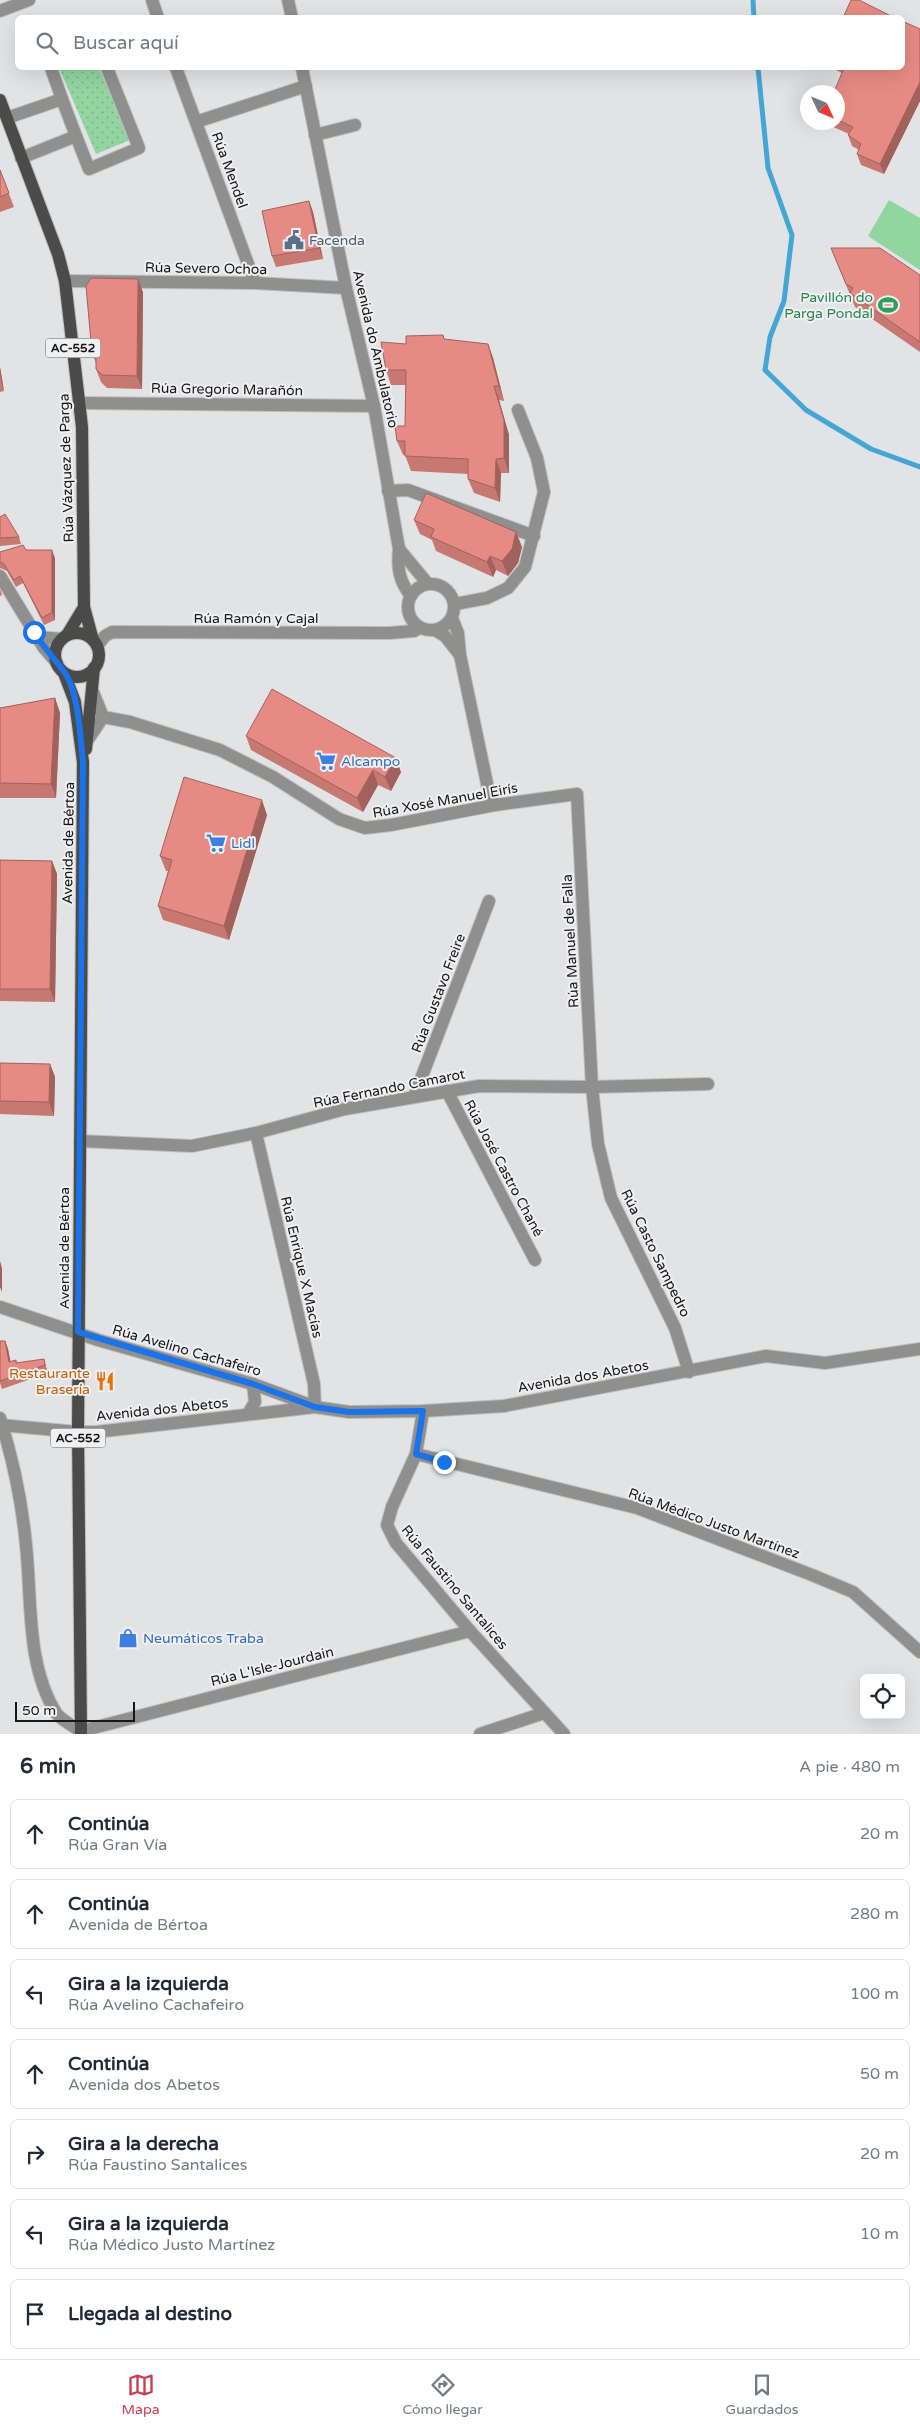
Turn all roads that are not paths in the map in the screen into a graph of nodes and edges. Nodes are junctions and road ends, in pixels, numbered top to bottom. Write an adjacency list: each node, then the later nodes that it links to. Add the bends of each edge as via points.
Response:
1 (29, 0): 4 (street)
2 (152, 0): 5 (street)
3 (288, 0): 6 (street)
4 (0, 11)
5 (157, 15)
6 (291, 15)
7 (52, 70): 12 (street)
8 (108, 70): 18 (street, via 139,148 89,169)
9 (177, 70): 15 (street, Rúa Mendel)
10 (302, 70): 11 (street, Avenida do Ambulatorio)
11 (306, 86): 15 (street); 17 (street, Avenida do Ambulatorio)
12 (62, 99): 14 (street); 18 (street)
13 (0, 100): 14 (main road, Rúa Vázquez de Parga / AC-552)
14 (7, 118): 19 (main road, Rúa Vázquez de Parga / AC-552)
15 (196, 122): 21 (street, Rúa Mendel)
16 (355, 125): 17 (street)
17 (316, 135): 22 (street, Avenida do Ambulatorio)
18 (76, 136): 19 (street)
19 (21, 158): 20 (main road, Rúa Vázquez de Parga / AC-552, via 58,254)
20 (64, 281): 21 (street, Rúa Severo Ochoa); 23 (main road, Rúa Vázquez de Parga / AC-552)
21 (255, 283): 22 (street, Rúa Severo Ochoa)
22 (346, 288): 24 (street, Avenida do Ambulatorio)
23 (80, 403): 24 (street, Rúa Gregorio Marañón); 33 (main road, Rúa Vázquez de Parga / AC-552)
24 (374, 406): 26 (street, Avenida do Ambulatorio)
25 (518, 410): 27 (street, via 537,458 544,492)
26 (388, 491): 27 (street, via 408,490); 28 (street, Avenida do Ambulatorio)
27 (534, 536): 32 (street, via 525,567 508,588 487,598)
28 (399, 549): 30 (street, Avenida do Ambulatorio); 31 (street, Avenida do Ambulatorio, via 401,584)
29 (0, 576): 37 (street)
30 (428, 584): 31 (street); 32 (street, via 443,586)
31 (410, 596): 35 (street, via 410,616)
32 (455, 604): 34 (street)
33 (84, 607): 38 (main road); 39 (main road, Rúa Vázquez de Parga / AC-552)
34 (452, 618): 36 (street); 40 (street, via 458,633)
35 (420, 628): 36 (street); 39 (street, Rúa Ramón y Cajal, via 389,633 112,632)
36 (436, 630): 40 (street)
37 (37, 637): 38 (street); 41 (street)
38 (64, 637): 39 (main road, via 80,633); 41 (main road, via 56,650)
39 (95, 643): 42 (main road, AC-552, via 98,661)
40 (460, 655): 48 (street)
41 (61, 668): 42 (main road, via 70,676 83,676); 46 (main road, Avenida de Bértoa / AC-552, via 75,702)
42 (94, 668): 43 (main road, Avenida de Bértoa / AC-552)
43 (92, 692): 44 (street); 45 (main road, Avenida de Bértoa / AC-552)
44 (103, 717): 45 (street); 48 (street, Rúa Xosé Manuel Eirís, via 130,722 220,750 273,777 339,820 365,828 391,826)
45 (87, 741): 46 (main road, Avenida de Bértoa / AC-552)
46 (83, 762): 55 (main road, Avenida de Bértoa / AC-552)
47 (577, 794): 48 (street, Rúa Xosé Manuel Eirís); 51 (street, Rúa Manuel de Falla)
48 (494, 805)
49 (489, 900): 53 (street, Rúa Gustavo Freire)
50 (708, 1084): 51 (street, Rúa Fernando Camarot)
51 (592, 1087): 52 (street, Rúa Fernando Camarot, via 478,1086); 60 (street, Rúa Casto Sampedro, via 598,1144 611,1198 675,1328)
52 (447, 1090): 53 (street, Rúa Fernando Camarot); 56 (street, Rúa José Castro Chané)
53 (414, 1097): 54 (street, Rúa Fernando Camarot, via 346,1109)
54 (256, 1133): 55 (street, Rúa Fernando Camarot, via 192,1146); 62 (street, Rúa Enrique X Macías, via 314,1384)
55 (80, 1141): 58 (main road, Avenida de Bértoa / AC-552)
56 (535, 1260)
57 (0, 1307): 58 (street, Rúa Avelino Cachafeiro)
58 (78, 1332): 61 (street, Rúa Avelino Cachafeiro); 66 (main road, Avenida de Bértoa / AC-552)
59 (920, 1349): 60 (street, Avenida dos Abetos, via 825,1363 766,1356)
60 (688, 1372): 63 (street, Avenida dos Abetos, via 504,1406)
61 (253, 1384): 62 (street, Rúa Avelino Cachafeiro); 64 (street, Avenida dos Abetos, via 255,1402)
62 (315, 1407): 63 (street, Avenida dos Abetos, via 349,1412); 64 (street, Avenida dos Abetos)
63 (423, 1411): 67 (street, Rúa Faustino Santalices)
64 (248, 1414): 66 (street, Avenida dos Abetos)
65 (1, 1423): 66 (street, Avenida dos Abetos); 71 (street, via 15,1477 26,1543 35,1658 40,1679 57,1715)
66 (78, 1432): 71 (main road, Avenida de Bértoa / AC-552)
67 (416, 1454): 68 (street, Rúa Faustino Santalices, via 387,1525 396,1543); 69 (street, Rúa Médico Justo Martínez, via 637,1508 812,1575 853,1592)
68 (470, 1631): 70 (street, Rúa Faustino Santalices); 71 (street, Rúa L'Isle-Jourdain)
69 (920, 1652)
70 (544, 1713): 72 (street); 73 (street, Rúa Faustino Santalices)
71 (81, 1732)
72 (480, 1734)
73 (564, 1734)

